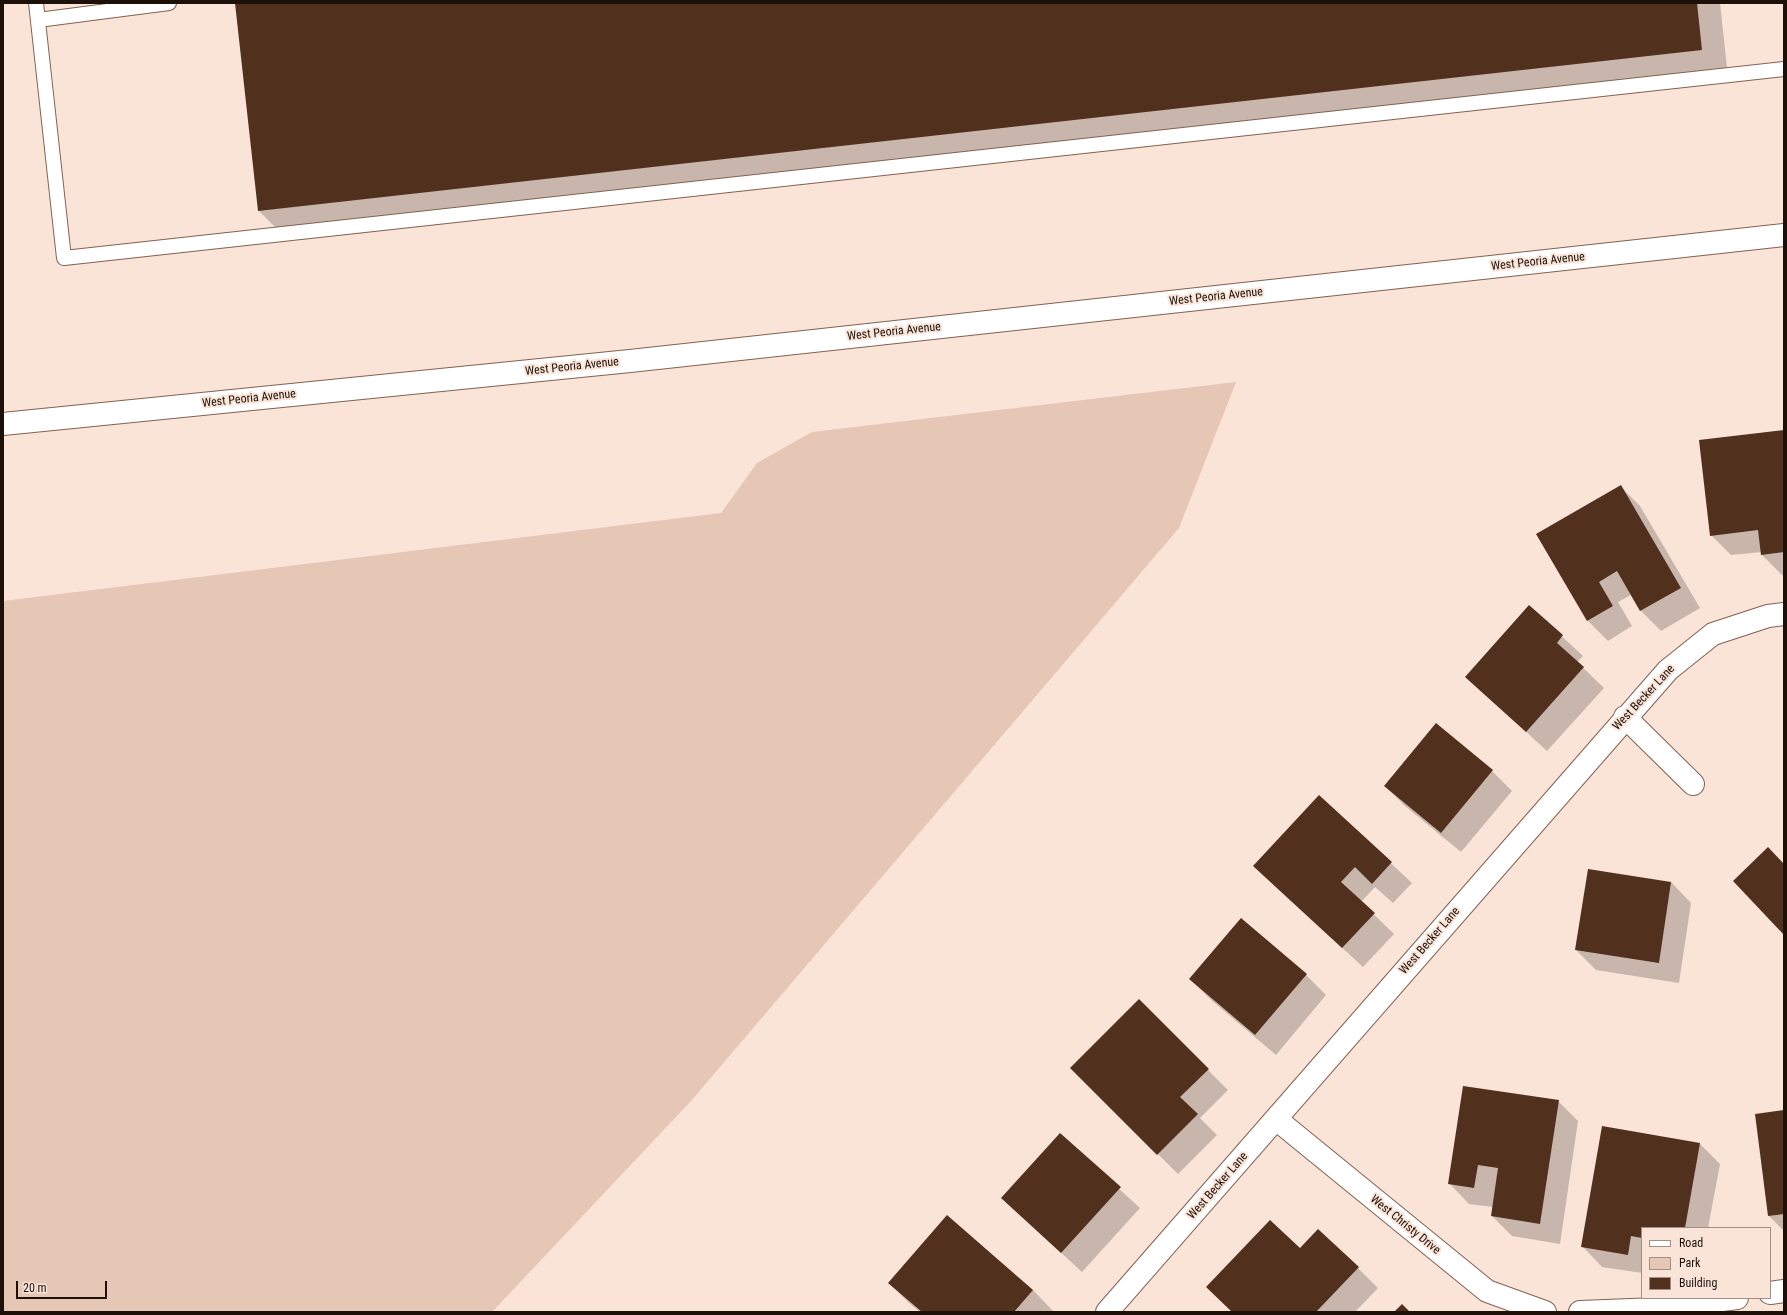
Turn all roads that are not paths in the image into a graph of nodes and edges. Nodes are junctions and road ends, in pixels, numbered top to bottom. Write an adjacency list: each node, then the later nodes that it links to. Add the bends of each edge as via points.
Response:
1 (36, 3): 3 (lane)
2 (169, 3): 3 (lane)
3 (38, 20): 4 (lane, via 64,258)
4 (1784, 69)
5 (1784, 235): 6 (main road, West Peoria Avenue, via 630,361)
6 (3, 424)
7 (1784, 614): 8 (main road, West Becker Lane, via 1768,616 1713,634 1668,670)
8 (1625, 717): 9 (main road); 10 (main road, West Becker Lane)
9 (1693, 784)
10 (1276, 1119): 14 (main road, West Becker Lane); 15 (main road, West Christy Drive, via 1487,1291)
11 (1784, 1291): 12 (main road)
12 (1771, 1293)
13 (1730, 1299): 16 (main road, via 1657,1309)
14 (1107, 1312)
15 (1545, 1312)
16 (1580, 1312)

